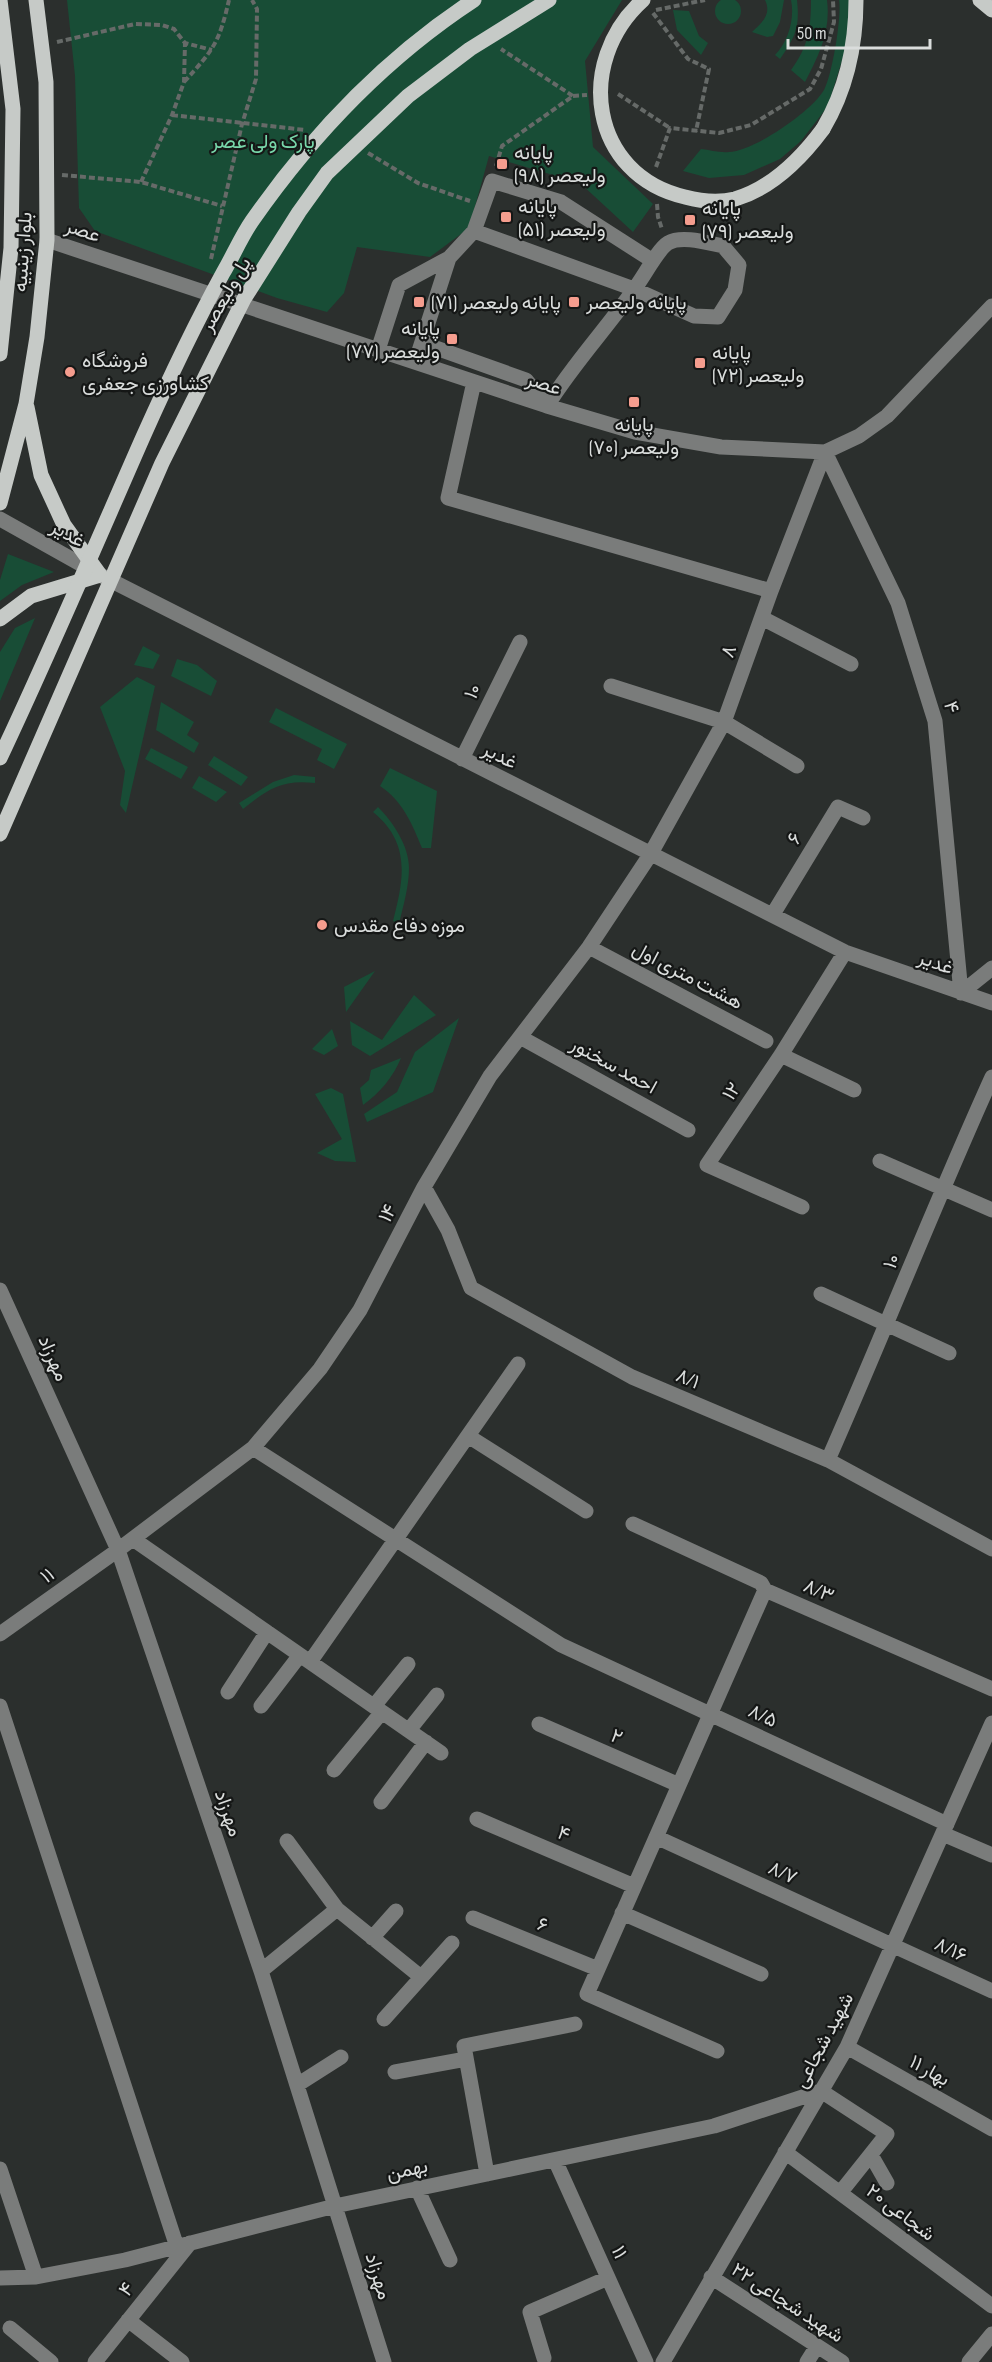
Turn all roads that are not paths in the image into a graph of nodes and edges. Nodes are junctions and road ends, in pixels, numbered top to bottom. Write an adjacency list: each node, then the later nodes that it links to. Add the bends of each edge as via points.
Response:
1 (36, 0): 10 (main road, بلوار زینبیه, via 46,82)
2 (474, 0): 34 (main road, پل ولیعصر, bridge, via 403,52 360,92 288,173 251,223 180,354)
3 (549, 0): 38 (main road, پل ولیعصر, bridge, via 470,49 408,96 327,173 299,212 244,299 162,463)
4 (643, 0): 5 (main road, bridge, via 614,34 605,55 601,80 604,120 611,140 634,172 670,194 712,201 733,200 754,191 789,168 823,129 838,100 852,56)
5 (856, 0)
6 (980, 0): 8 (main road)
7 (1, 10): 13 (main road, بلوار زینبیه, via 13,109)
8 (992, 10)
9 (474, 231): 11 (street); 12 (street, via 492,181 561,202); 14 (street)
10 (47, 240): 17 (street, عصر); 21 (main road, بلوار زینبیه)
11 (449, 258): 16 (street); 17 (street, via 399,285)
12 (653, 261): 14 (street); 14 (street, via 668,243 690,240 723,246 739,265 735,290 718,316 694,316)
13 (5, 266): 18 (main road, بلوار زینبیه)
14 (634, 289): 22 (street)
15 (992, 306): 23 (street, عصر, via 887,416 859,436)
16 (422, 343): 19 (street); 22 (street, via 526,380)
17 (378, 350): 19 (street, عصر)
18 (0, 354)
19 (415, 363): 20 (street, عصر)
20 (474, 382): 22 (street, عصر); 27 (street, via 448,498)
21 (26, 404): 24 (main road, بلوار زینبیه); 26 (main road, via 41,475 64,525)
22 (547, 406): 23 (street, عصر, via 636,432 721,447)
23 (825, 452): 27 (street, ۸); 44 (street, ۴, via 898,603 935,721)
24 (0, 503)
25 (0, 519): 26 (street, غدیر)
26 (100, 575): 29 (main road, via 31,596); 35 (street, غدیر)
27 (771, 591): 28 (street, ۸)
28 (762, 618): 31 (street); 33 (street, ۸)
29 (0, 619)
30 (520, 642): 35 (street, ۱۰)
31 (851, 664)
32 (611, 686): 33 (street)
33 (724, 722): 36 (street); 39 (street, ۸)
34 (0, 758)
35 (462, 759): 39 (street, غدیر)
36 (797, 766)
37 (863, 818): 40 (street, ۶, via 838,807)
38 (0, 834)
39 (650, 855): 40 (street, غدیر); 41 (street, ۱۴)
40 (773, 914): 42 (street, غدیر)
41 (589, 947): 46 (street, ۱۴); 47 (street, هشت متری اول)
42 (845, 952): 44 (street, غدیر); 48 (street, ۱۲)
43 (992, 968): 44 (street)
44 (961, 993): 45 (street, غدیر)
45 (992, 1003)
46 (520, 1037): 51 (street, احمد سخنور); 53 (street, ۱۴, via 490,1076)
47 (766, 1041)
48 (781, 1055): 50 (street); 55 (street, ۱۲, via 707,1165)
49 (992, 1077): 54 (street, ۱۰)
50 (854, 1090)
51 (688, 1130)
52 (880, 1161): 54 (street)
53 (424, 1187): 63 (street, ۱۴, via 360,1310 320,1369); 64 (street, ۸/۱, via 448,1230 471,1288 632,1377)
54 (942, 1188): 56 (street); 59 (street, ۱۰)
55 (802, 1207)
56 (992, 1209)
57 (0, 1290): 70 (street, مهرزاد)
58 (821, 1294): 59 (street)
59 (888, 1325): 60 (street); 64 (street, ۱۰)
60 (949, 1353)
61 (518, 1364): 62 (street)
62 (468, 1436): 65 (street); 68 (street)
63 (253, 1448): 67 (street, ۱۴); 68 (street, ۸/۵)
64 (828, 1460): 69 (street, ۸/۱)
65 (586, 1511)
66 (633, 1524): 71 (street, ۸/۳, via 761,1583)
67 (133, 1539): 70 (street, ۱۴); 72 (street)
68 (396, 1539): 74 (street); 82 (street, ۸/۵, via 561,1646)
69 (992, 1549)
70 (118, 1550): 73 (street, ۱۱); 105 (street, مهرزاد)
71 (765, 1590): 76 (street, ۸/۳); 82 (street)
72 (267, 1632): 74 (street); 77 (street)
73 (0, 1634)
74 (305, 1658): 80 (street); 81 (street)
75 (408, 1664): 81 (street)
76 (992, 1689)
77 (228, 1692)
78 (437, 1695): 85 (street)
79 (0, 1706): 128 (street)
80 (261, 1706)
81 (378, 1709): 85 (street); 88 (street)
82 (710, 1714): 89 (street); 92 (street, ۸/۵)
83 (539, 1724): 89 (street, ۲)
84 (992, 1725): 92 (street, شهید شجاعی)
85 (409, 1730): 86 (street)
86 (426, 1742): 87 (street); 90 (street)
87 (441, 1753)
88 (334, 1770)
89 (679, 1785): 93 (street)
90 (381, 1802)
91 (477, 1819): 96 (street, ۴)
92 (945, 1829): 95 (street, ۸/۵); 103 (street, شهید شجاعی)
93 (656, 1838): 96 (street); 103 (street, ۸/۷)
94 (287, 1841): 97 (street)
95 (992, 1855)
96 (634, 1886): 99 (street)
97 (337, 1909): 101 (street); 105 (street)
98 (396, 1911): 101 (street)
99 (622, 1913): 104 (street); 106 (street)
100 (473, 1918): 104 (street, ۶)
101 (372, 1938): 107 (street)
102 (452, 1943): 107 (street)
103 (892, 1946): 108 (street, ۸/۱۶); 111 (street, شهید شجاعی)
104 (598, 1969): 112 (street, via 587,1994)
105 (261, 1971): 116 (street, مهرزاد)
106 (761, 1974)
107 (421, 1977): 109 (street)
108 (992, 1991)
109 (384, 2019)
110 (575, 2024): 114 (street, via 464,2046)
111 (847, 2047): 117 (street, شهید شجاعی); 118 (street, بهار ۱۱)
112 (717, 2051)
113 (342, 2057): 116 (street)
114 (466, 2059): 115 (street); 123 (street)
115 (395, 2072)
116 (297, 2085): 127 (street, مهرزاد)
117 (821, 2091): 119 (street, شهید شجاعی); 120 (street, via 887,2134); 121 (street, بهمن, via 714,2126)
118 (992, 2129)
119 (785, 2152): 126 (street, شجاعی ۲۰); 131 (street, شهید شجاعی)
120 (871, 2155): 124 (street); 126 (street)
121 (555, 2160): 123 (street, بهمن); 133 (street, ۱۱)
122 (0, 2169): 130 (street)
123 (487, 2174): 125 (street, بهمن)
124 (887, 2183)
125 (417, 2188): 127 (street, بهمن); 129 (street)
126 (840, 2193): 134 (street, شجاعی ۲۰)
127 (335, 2206): 128 (street, بهمن); 143 (street, مهرزاد)
128 (183, 2245): 130 (street, بهمن); 135 (street, ۴)
129 (450, 2260)
130 (36, 2277): 132 (street, بهمن)
131 (711, 2277): 138 (street, شهید شجاعی ۲۲); 145 (street, شهید شجاعی)
132 (0, 2278)
133 (608, 2278): 139 (street, via 530,2312); 144 (street, ۱۱)
134 (992, 2306)
135 (128, 2320): 141 (street, ۴); 142 (street)
136 (10, 2328): 140 (street)
137 (992, 2334): 148 (street)
138 (817, 2346): 146 (street); 147 (street, شهید شجاعی ۲۲)
139 (544, 2358)
140 (51, 2362)
141 (94, 2362)
142 (182, 2362)
143 (384, 2362)
144 (646, 2362)
145 (663, 2362)
146 (807, 2362)
147 (842, 2362)
148 (969, 2362)

